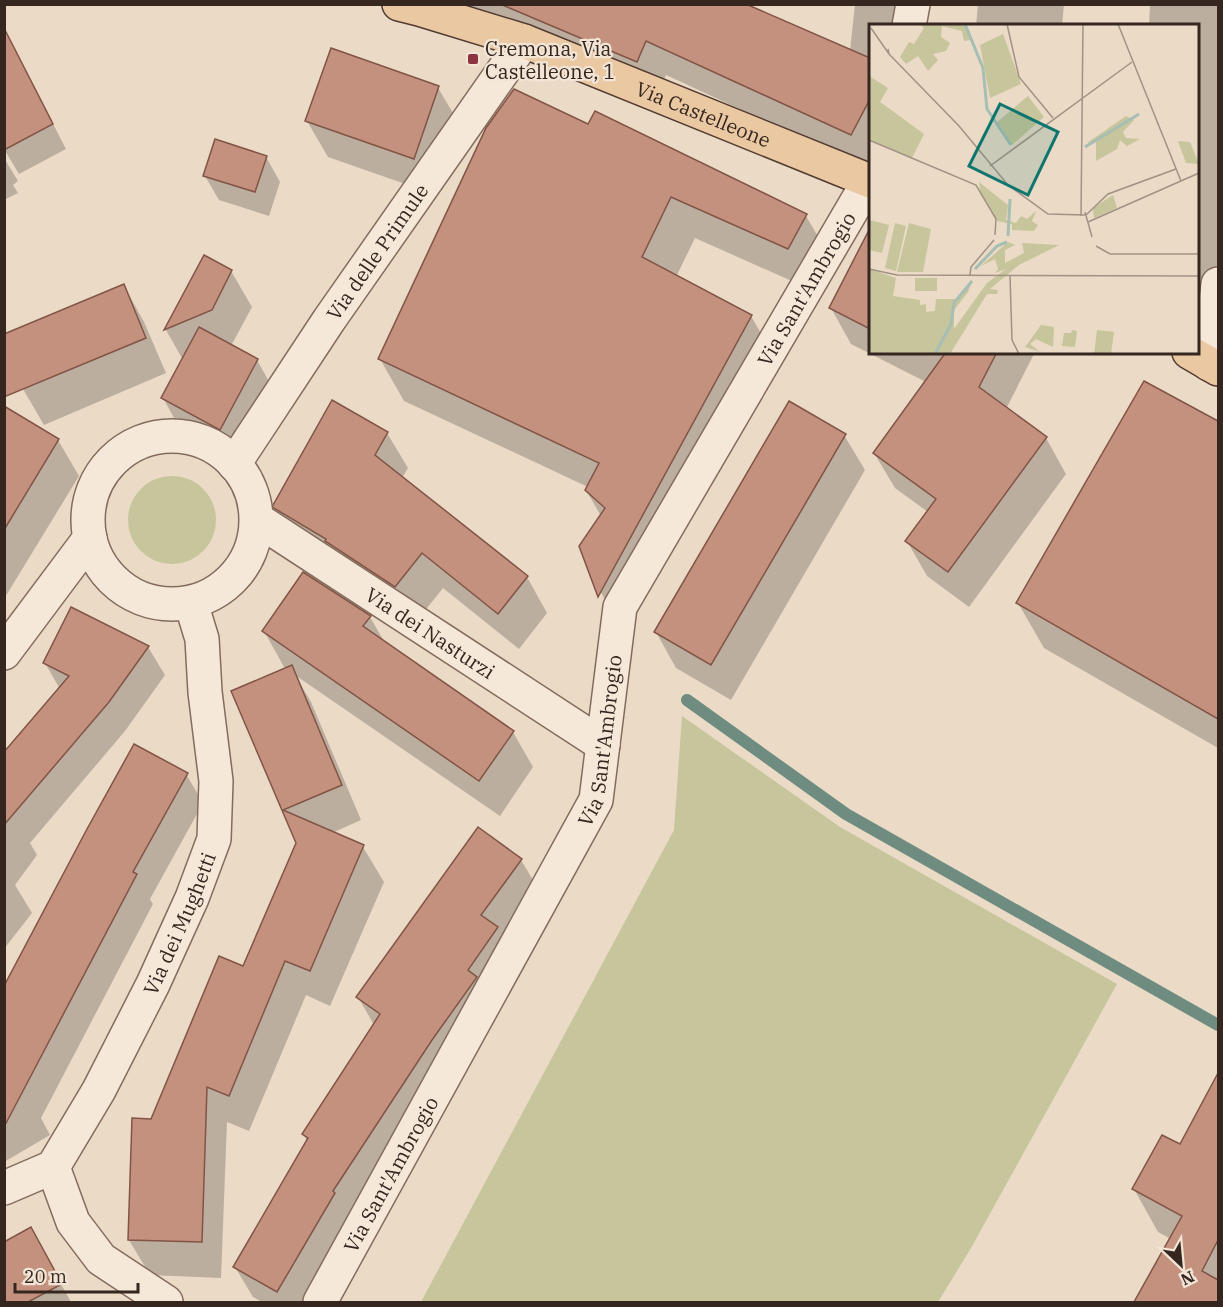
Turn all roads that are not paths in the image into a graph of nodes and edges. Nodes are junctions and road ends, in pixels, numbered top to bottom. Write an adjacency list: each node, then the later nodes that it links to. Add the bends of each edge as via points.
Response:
1 (399, 4): 4 (main road, Via Castelleone)
2 (912, 4): 3 (street)
3 (909, 24)
4 (524, 41): 5 (main road, Via Castelleone); 9 (street, Via delle Primule, via 329,320)
5 (869, 180)
6 (869, 182): 14 (street, Via Sant'Ambrogio, via 620,607)
7 (1218, 284): 8 (street)
8 (1206, 362)
9 (234, 464): 10 (street, via 249,483); 11 (street, via 225,453 191,436 144,439 118,454 94,483 86,521)
10 (258, 520): 12 (street, via 249,557 238,572 220,591); 14 (street, Via dei Nasturzi)
11 (90, 537): 12 (street, via 95,558 119,588 153,604); 13 (street)
12 (191, 603): 15 (street, Via dei Mughetti, via 202,639 204,692 216,781 214,839 153,984 99,1090)
13 (4, 653)
14 (603, 745): 18 (street, Via Sant'Ambrogio, via 596,800)
15 (53, 1167): 16 (street); 17 (street, via 73,1222 101,1259)
16 (4, 1188)
17 (166, 1302)
18 (320, 1302)

